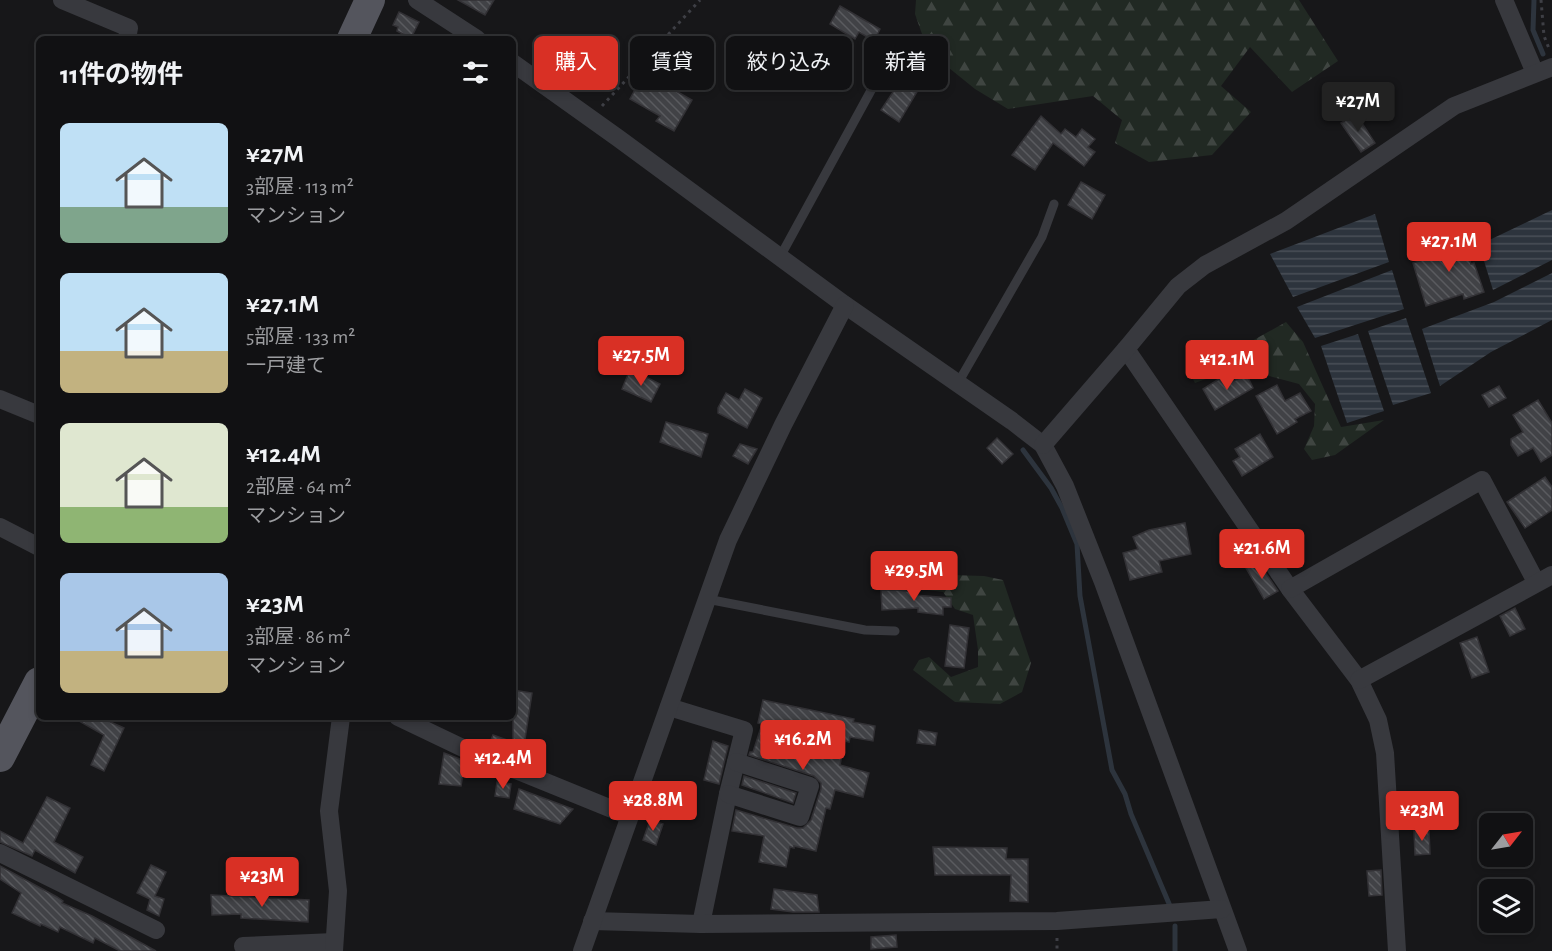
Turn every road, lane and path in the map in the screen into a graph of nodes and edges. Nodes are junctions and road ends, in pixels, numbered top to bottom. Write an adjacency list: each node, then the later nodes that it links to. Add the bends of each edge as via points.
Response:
1 (62, 0): 7 (street, via 129,27)
2 (370, 0): 8 (main road)
3 (417, 0): 9 (street)
4 (700, 0): 14 (path)
5 (1504, 0): 12 (street)
6 (1541, 0): 10 (path, via 1544,36)
7 (128, 36)
8 (353, 36)
9 (472, 36)
10 (1552, 55)
11 (516, 65): 14 (street)
12 (1543, 70): 18 (street, via 1454,106 1286,221 1205,265 1178,286)
13 (871, 90): 16 (lane)
14 (590, 118): 16 (street)
15 (1054, 204): 19 (lane, via 1042,237)
16 (780, 257): 17 (street)
17 (845, 305): 19 (street); 27 (street, via 733,530)
18 (1126, 349): 22 (street); 26 (street)
19 (958, 383): 22 (street)
20 (0, 399): 21 (street)
21 (36, 414)
22 (1043, 445): 39 (street, via 1065,486 1103,582)
23 (0, 527): 24 (street)
24 (36, 545)
25 (1544, 578): 26 (street, via 1482,480); 29 (street)
26 (1290, 589): 29 (street)
27 (707, 599): 28 (lane, via 865,630); 31 (street)
28 (895, 631)
29 (1359, 680): 47 (street, via 1378,720 1384,753)
30 (36, 688): 34 (main road)
31 (669, 707): 35 (street, via 744,730); 37 (street)
32 (341, 720): 44 (street, via 329,811 338,891)
33 (405, 720): 37 (street, via 466,750)
34 (0, 757)
35 (736, 762): 36 (street); 36 (street, via 810,786 800,817)
36 (728, 794): 41 (street)
37 (629, 816): 40 (street)
38 (0, 853): 42 (street)
39 (1222, 909): 41 (street, via 1057,921); 46 (street)
40 (592, 921): 41 (street); 45 (street)
41 (702, 924)
42 (156, 930)
43 (243, 946): 44 (street)
44 (334, 946)
45 (582, 951)
46 (1238, 951)
47 (1397, 951)

